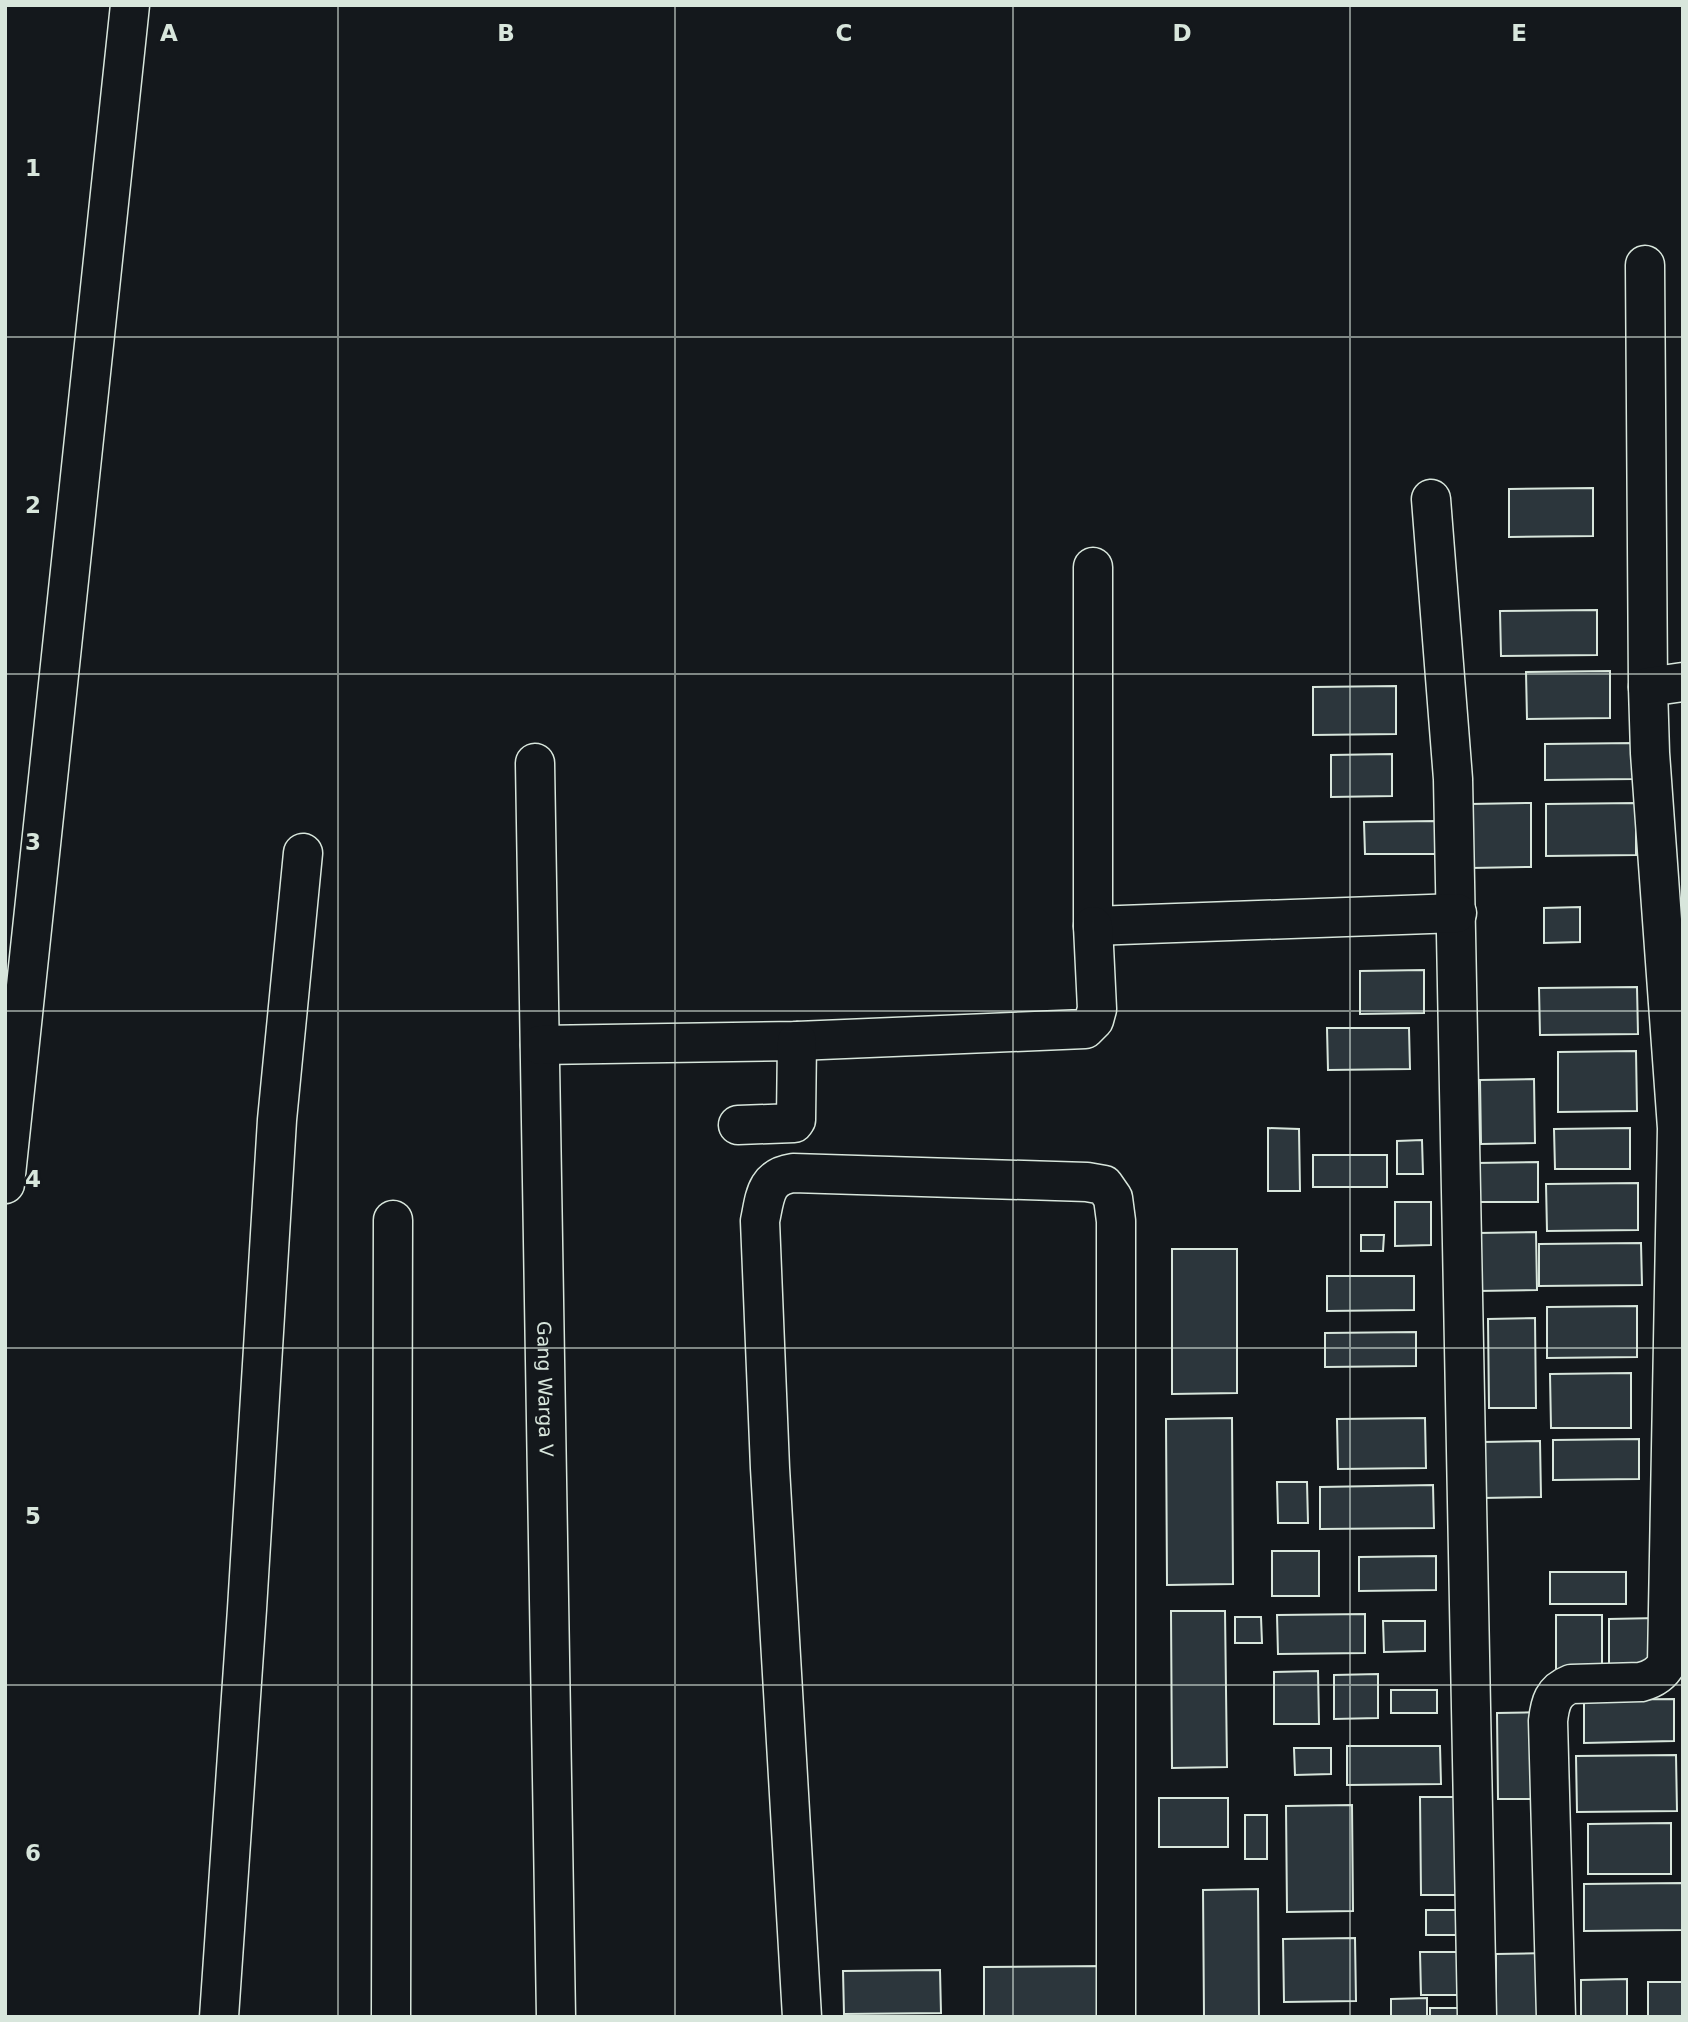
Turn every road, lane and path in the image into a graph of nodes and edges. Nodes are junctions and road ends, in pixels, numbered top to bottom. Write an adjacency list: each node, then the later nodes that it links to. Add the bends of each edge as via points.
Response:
1 (130, 5): 13 (street)
2 (1645, 265): 5 (street)
3 (1432, 499): 8 (street, via 1453,779)
4 (1093, 567): 9 (street)
5 (1666, 685): 21 (street, via 1650,753 1677,1128 1667,1663 1650,1680 1641,1682 1571,1684 1553,1696 1549,1707)
6 (535, 763): 11 (street, Gang Warga V)
7 (303, 853): 15 (street, via 277,1119)
8 (1457, 913): 9 (street); 20 (street)
9 (1093, 926): 10 (street, via 1097,1009 1085,1029)
10 (797, 1041): 11 (street); 12 (street, via 794,1123)
11 (540, 1045): 17 (street, Gang Warga V)
12 (738, 1125)
13 (5, 1184)
14 (393, 1220): 16 (street)
15 (219, 2017)
16 (391, 2017)
17 (556, 2017)
18 (802, 2017): 19 (street, via 760,1221 770,1185 781,1175 793,1173 1087,1182 1104,1185 1113,1198)
19 (1116, 2017)
20 (1477, 2017)
21 (1556, 2017)

